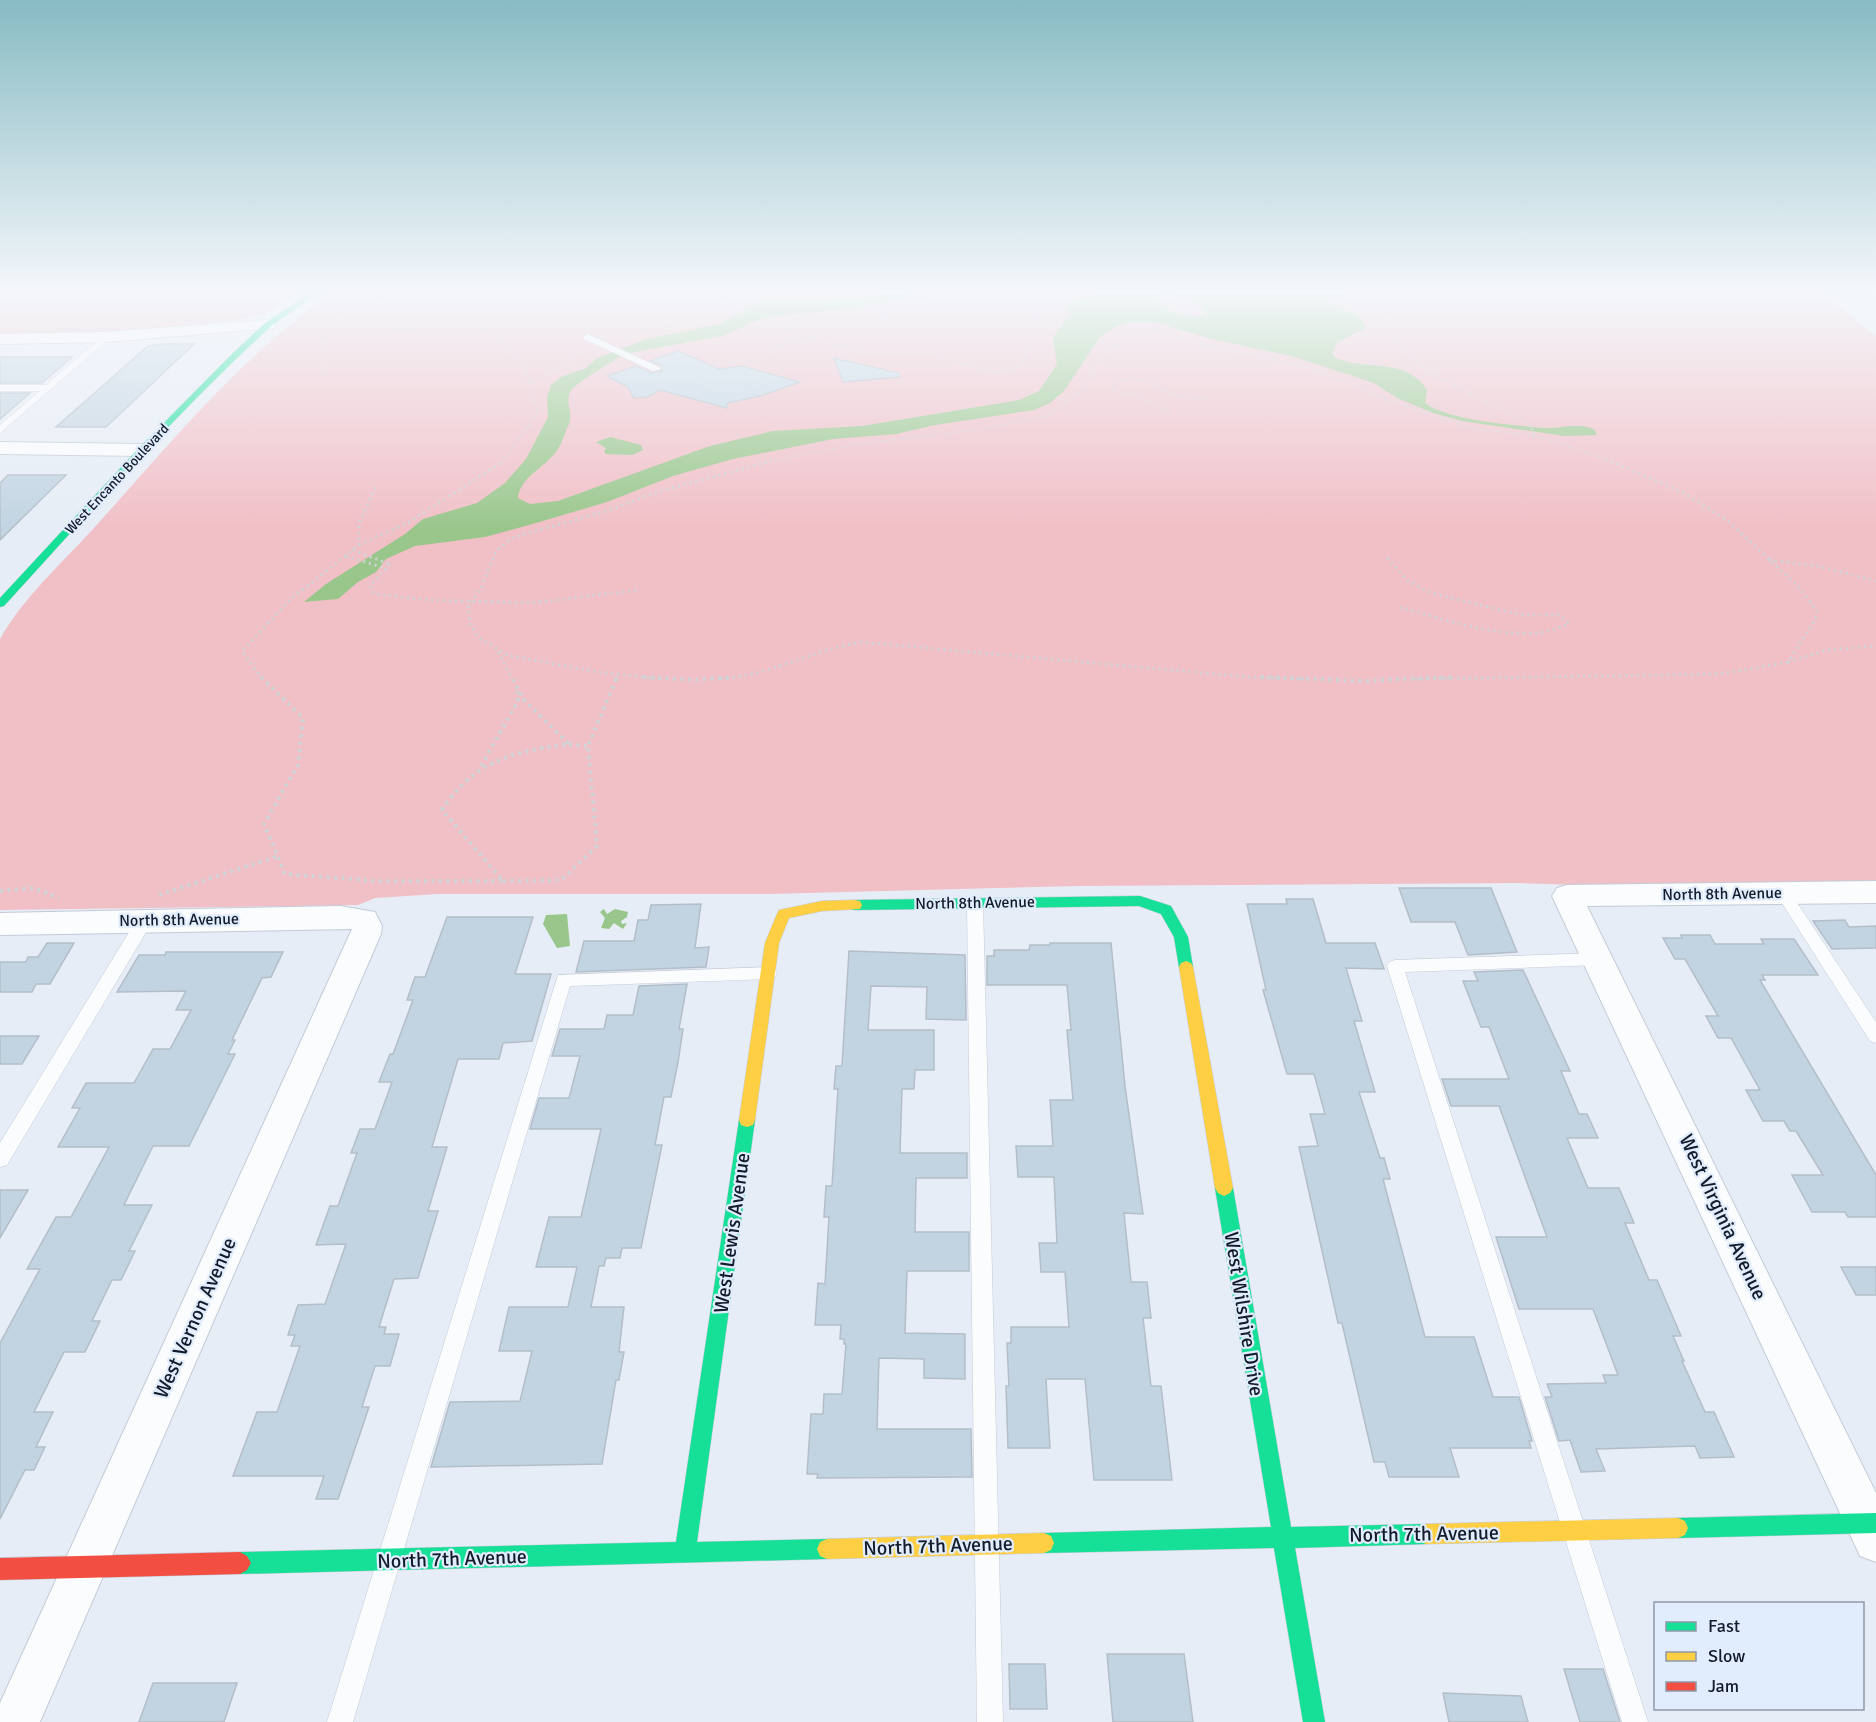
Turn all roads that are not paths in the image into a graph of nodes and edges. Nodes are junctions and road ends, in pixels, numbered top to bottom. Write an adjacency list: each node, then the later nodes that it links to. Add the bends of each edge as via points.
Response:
1 (70, 369): 4 (lane)
2 (223, 369): 7 (street, West Encanto Boulevard)
3 (0, 388): 4 (lane)
4 (48, 388): 5 (lane)
5 (0, 430)
6 (0, 448): 7 (street)
7 (142, 450): 8 (street, West Encanto Boulevard)
8 (0, 604)
9 (1876, 892): 10 (street, North 8th Avenue)
10 (1783, 893): 11 (street, North 8th Avenue); 20 (lane)
11 (1568, 896): 18 (street, West Virginia Avenue)
12 (975, 903): 14 (street, North 8th Avenue, via 1140,901); 15 (street, North 8th Avenue, via 822,906); 25 (lane)
13 (147, 909): 16 (street, North 8th Avenue); 17 (street, North 8th Avenue); 21 (lane)
14 (1166, 910): 24 (street, West Wilshire Drive, via 1181,937)
15 (784, 914): 19 (street, West Lewis Avenue, via 771,943)
16 (357, 918): 28 (street, West Vernon Avenue, via 367,926 366,934)
17 (0, 924)
18 (1600, 959): 22 (street, West Virginia Avenue); 23 (lane, via 1395,966)
19 (769, 973): 26 (street, West Lewis Avenue); 27 (lane, via 564,980)
20 (1876, 1036)
21 (0, 1159)
22 (1873, 1529): 23 (street, North 7th Avenue)
23 (1573, 1531): 24 (street, North 7th Avenue); 34 (lane)
24 (1282, 1538): 25 (street, North 7th Avenue); 33 (street, West Wilshire Drive)
25 (987, 1544): 26 (street, North 7th Avenue); 32 (lane)
26 (686, 1553): 27 (street, North 7th Avenue)
27 (387, 1561): 28 (street, North 7th Avenue); 31 (lane)
28 (84, 1567): 29 (street, North 7th Avenue); 30 (street, West Vernon Avenue)
29 (0, 1569)
30 (16, 1722)
31 (340, 1722)
32 (990, 1722)
33 (1314, 1722)
34 (1635, 1722)

